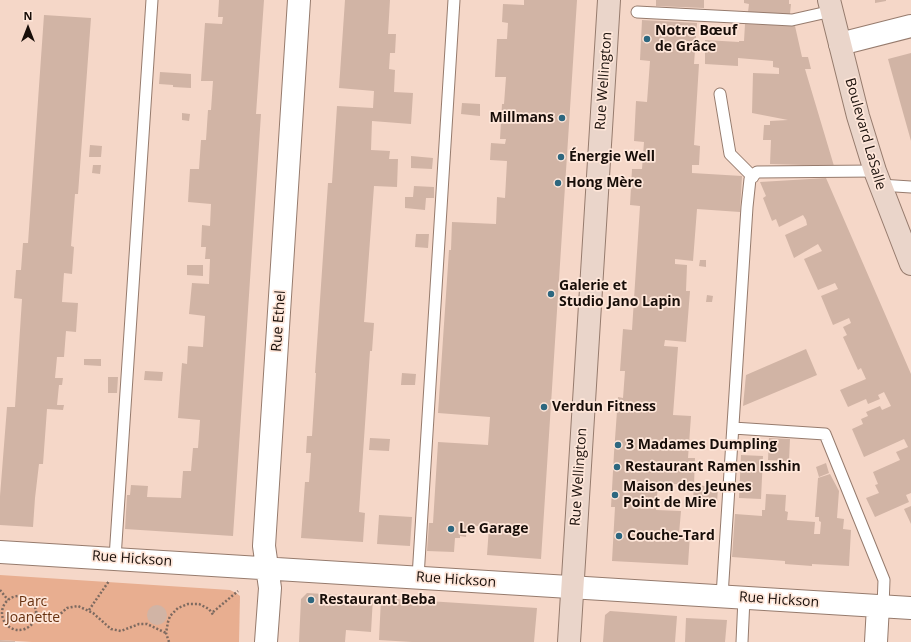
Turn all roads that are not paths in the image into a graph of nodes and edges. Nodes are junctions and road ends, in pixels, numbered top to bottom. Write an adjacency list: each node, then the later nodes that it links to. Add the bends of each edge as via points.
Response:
1 (152, 0): 16 (lane)
2 (300, 0): 17 (street, Rue Ethel, via 264,546)
3 (454, 0): 18 (lane)
4 (610, 0): 19 (main road, Rue Wellington)
5 (830, 6): 6 (lane, via 792,20); 8 (main road, Boulevard LaSalle)
6 (637, 12)
7 (911, 26): 8 (street)
8 (840, 44): 11 (main road, Boulevard LaSalle)
9 (720, 94): 10 (lane, via 730,154)
10 (753, 176): 11 (lane, via 757,172); 14 (lane, via 750,179 747,207)
11 (877, 178): 12 (lane); 13 (main road, Boulevard LaSalle)
12 (911, 186)
13 (911, 264)
14 (733, 428): 20 (lane); 22 (lane, via 825,434 884,580)
15 (0, 552): 16 (street, Rue Hickson)
16 (115, 558): 17 (street, Rue Hickson)
17 (267, 568): 18 (street, Rue Hickson); 24 (street, Rue Ethel, via 270,588)
18 (418, 577): 19 (street, Rue Hickson)
19 (572, 587): 20 (street, Rue Hickson); 25 (main road, Rue Wellington)
20 (722, 596): 21 (street, Rue Hickson)
21 (744, 598): 22 (street, Rue Hickson); 26 (lane)
22 (881, 607): 23 (street, Rue Hickson); 27 (street)
23 (911, 608)
24 (266, 642)
25 (569, 642)
26 (742, 642)
27 (876, 642)

